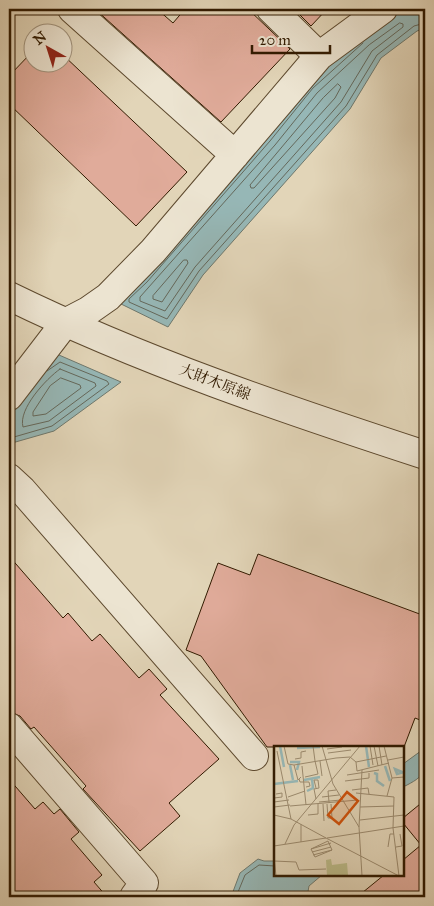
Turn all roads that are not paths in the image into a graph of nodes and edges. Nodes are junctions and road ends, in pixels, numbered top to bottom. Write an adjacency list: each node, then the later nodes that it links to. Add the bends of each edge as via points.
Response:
1 (72, 9): 5 (street)
2 (271, 9): 4 (street)
3 (383, 9): 4 (street)
4 (319, 56): 5 (street)
5 (235, 155): 7 (street, via 153,251 108,297)
6 (9, 296): 7 (street, 大財木原線)
7 (65, 324): 8 (street); 9 (street, 大財木原線, via 294,412)
8 (9, 396)
9 (425, 455)
10 (9, 478): 12 (street)
11 (9, 727): 13 (street, via 144,883)
12 (254, 756)
13 (134, 897)

